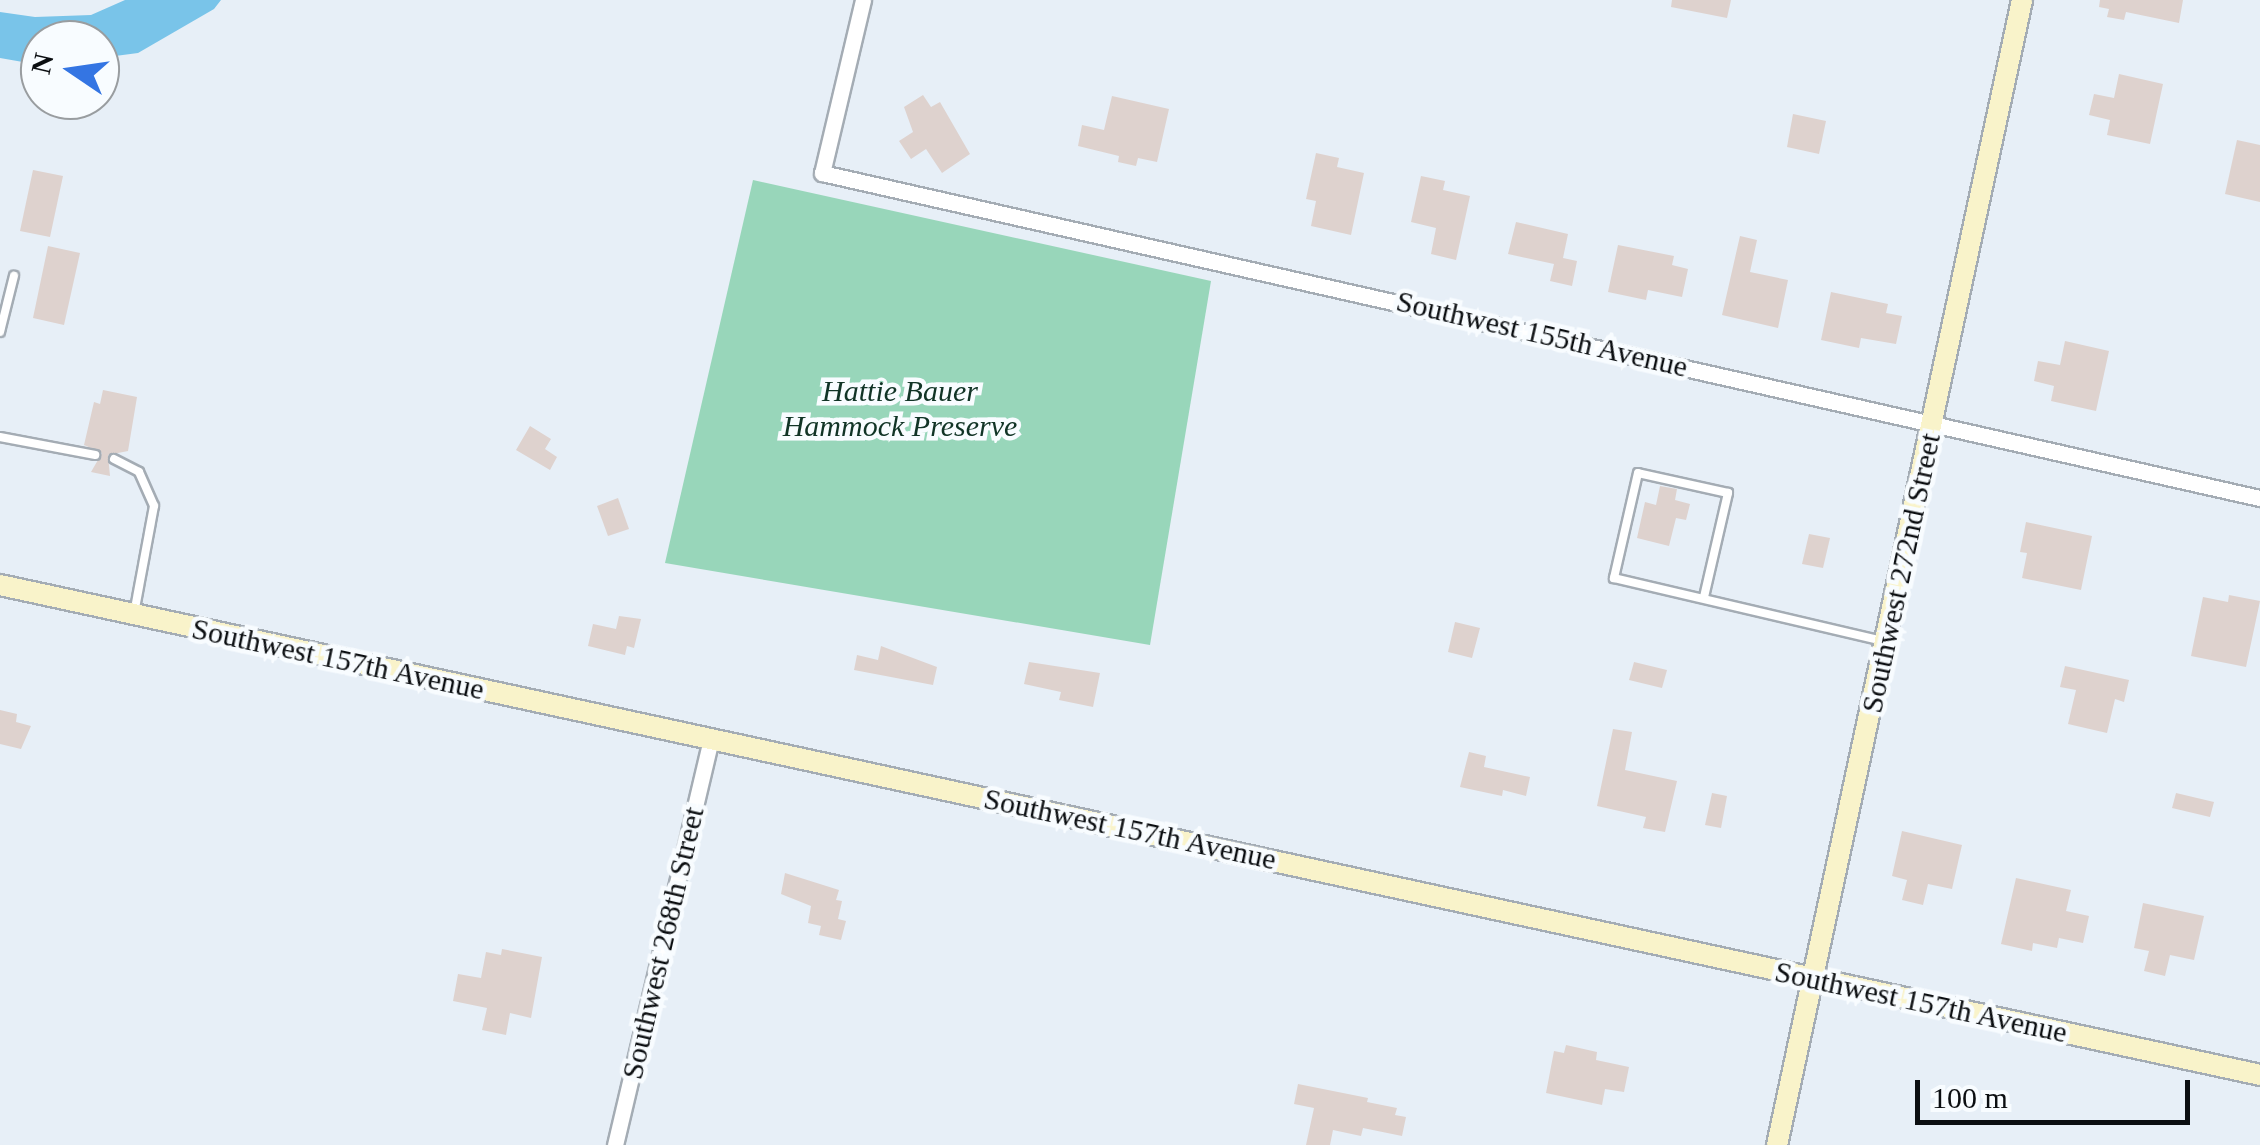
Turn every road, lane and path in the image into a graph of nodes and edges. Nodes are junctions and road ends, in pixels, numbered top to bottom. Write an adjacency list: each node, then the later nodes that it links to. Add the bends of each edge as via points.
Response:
1 (863, 0): 5 (street, Southwest 155th Avenue, via 822,173)
2 (2022, 0): 5 (street, Southwest 272nd Street)
3 (14, 276): 4 (lane)
4 (0, 332)
5 (1932, 424): 9 (street, Southwest 155th Avenue); 13 (street, Southwest 272nd Street)
6 (0, 436): 7 (lane)
7 (95, 454)
8 (114, 459): 12 (lane, via 139,472 154,506)
9 (2260, 498)
10 (0, 585): 12 (street, Southwest 157th Avenue)
11 (1704, 597): 11 (lane, via 1614,578 1638,473 1728,493); 13 (lane)
12 (134, 614): 14 (street, Southwest 157th Avenue)
13 (1887, 642): 15 (street, Southwest 272nd Street)
14 (711, 740): 15 (street, Southwest 157th Avenue); 17 (street, Southwest 268th Street)
15 (1812, 979): 16 (street, Southwest 157th Avenue); 18 (street, Southwest 272nd Street)
16 (2260, 1075)
17 (614, 1145)
18 (1777, 1145)

